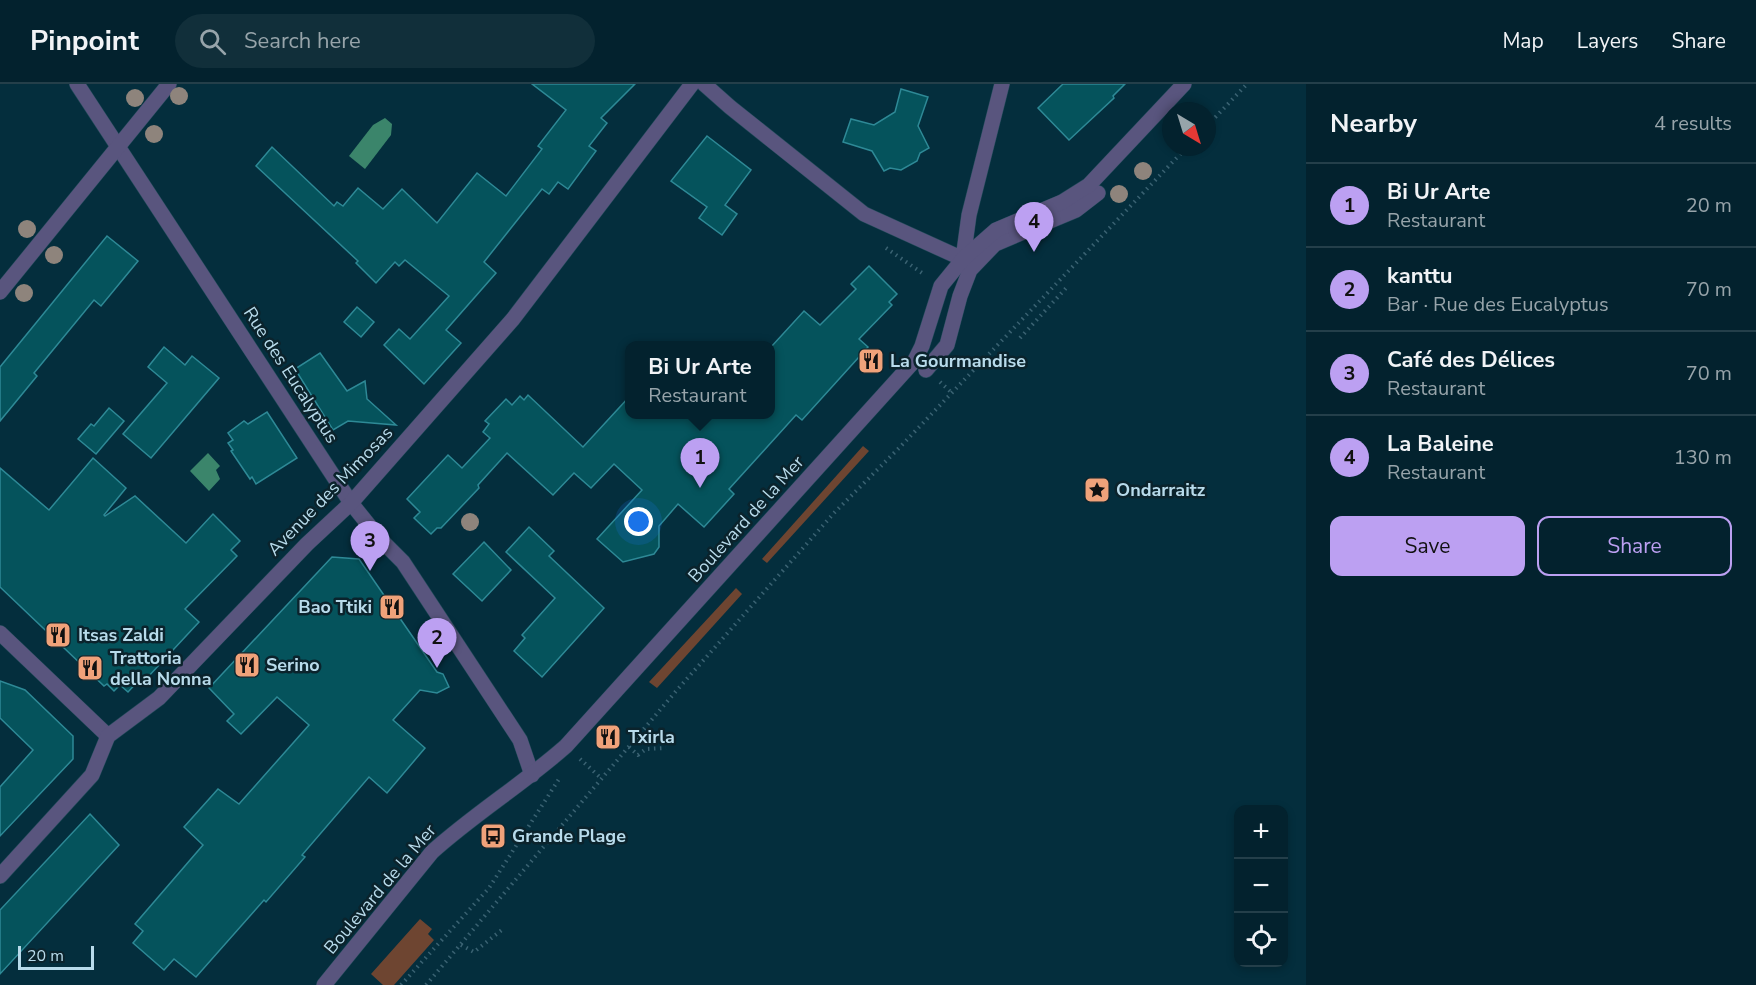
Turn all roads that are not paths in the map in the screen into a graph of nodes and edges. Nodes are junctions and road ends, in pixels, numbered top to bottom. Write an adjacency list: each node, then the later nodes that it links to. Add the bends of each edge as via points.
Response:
1 (77, 84): 7 (street, Rue des Eucalyptus)
2 (169, 84): 7 (street)
3 (692, 84): 12 (street, Avenue des Mimosas, via 513,319)
4 (704, 84): 9 (street, via 864,214)
5 (1002, 84): 9 (street, via 969,215)
6 (1184, 84): 8 (street, Boulevard de la Mer)
7 (118, 146): 10 (street); 12 (street, Rue des Eucalyptus)
8 (1094, 189): 9 (street, Boulevard de la Mer, via 996,230); 11 (street, via 1076,210 995,244 970,270 947,345)
9 (963, 259): 17 (street, Boulevard de la Mer, via 942,286 915,360 566,746)
10 (0, 292)
11 (926, 370)
12 (351, 503): 16 (street, Avenue des Mimosas, via 159,698); 17 (street, Rue des Eucalyptus, via 403,562 520,740)
13 (0, 633): 14 (street)
14 (15, 648): 15 (street); 16 (street)
15 (0, 654)
16 (108, 736): 18 (street, via 92,775)
17 (532, 775): 19 (street, Boulevard de la Mer, via 432,852)
18 (0, 876)
19 (324, 985)

